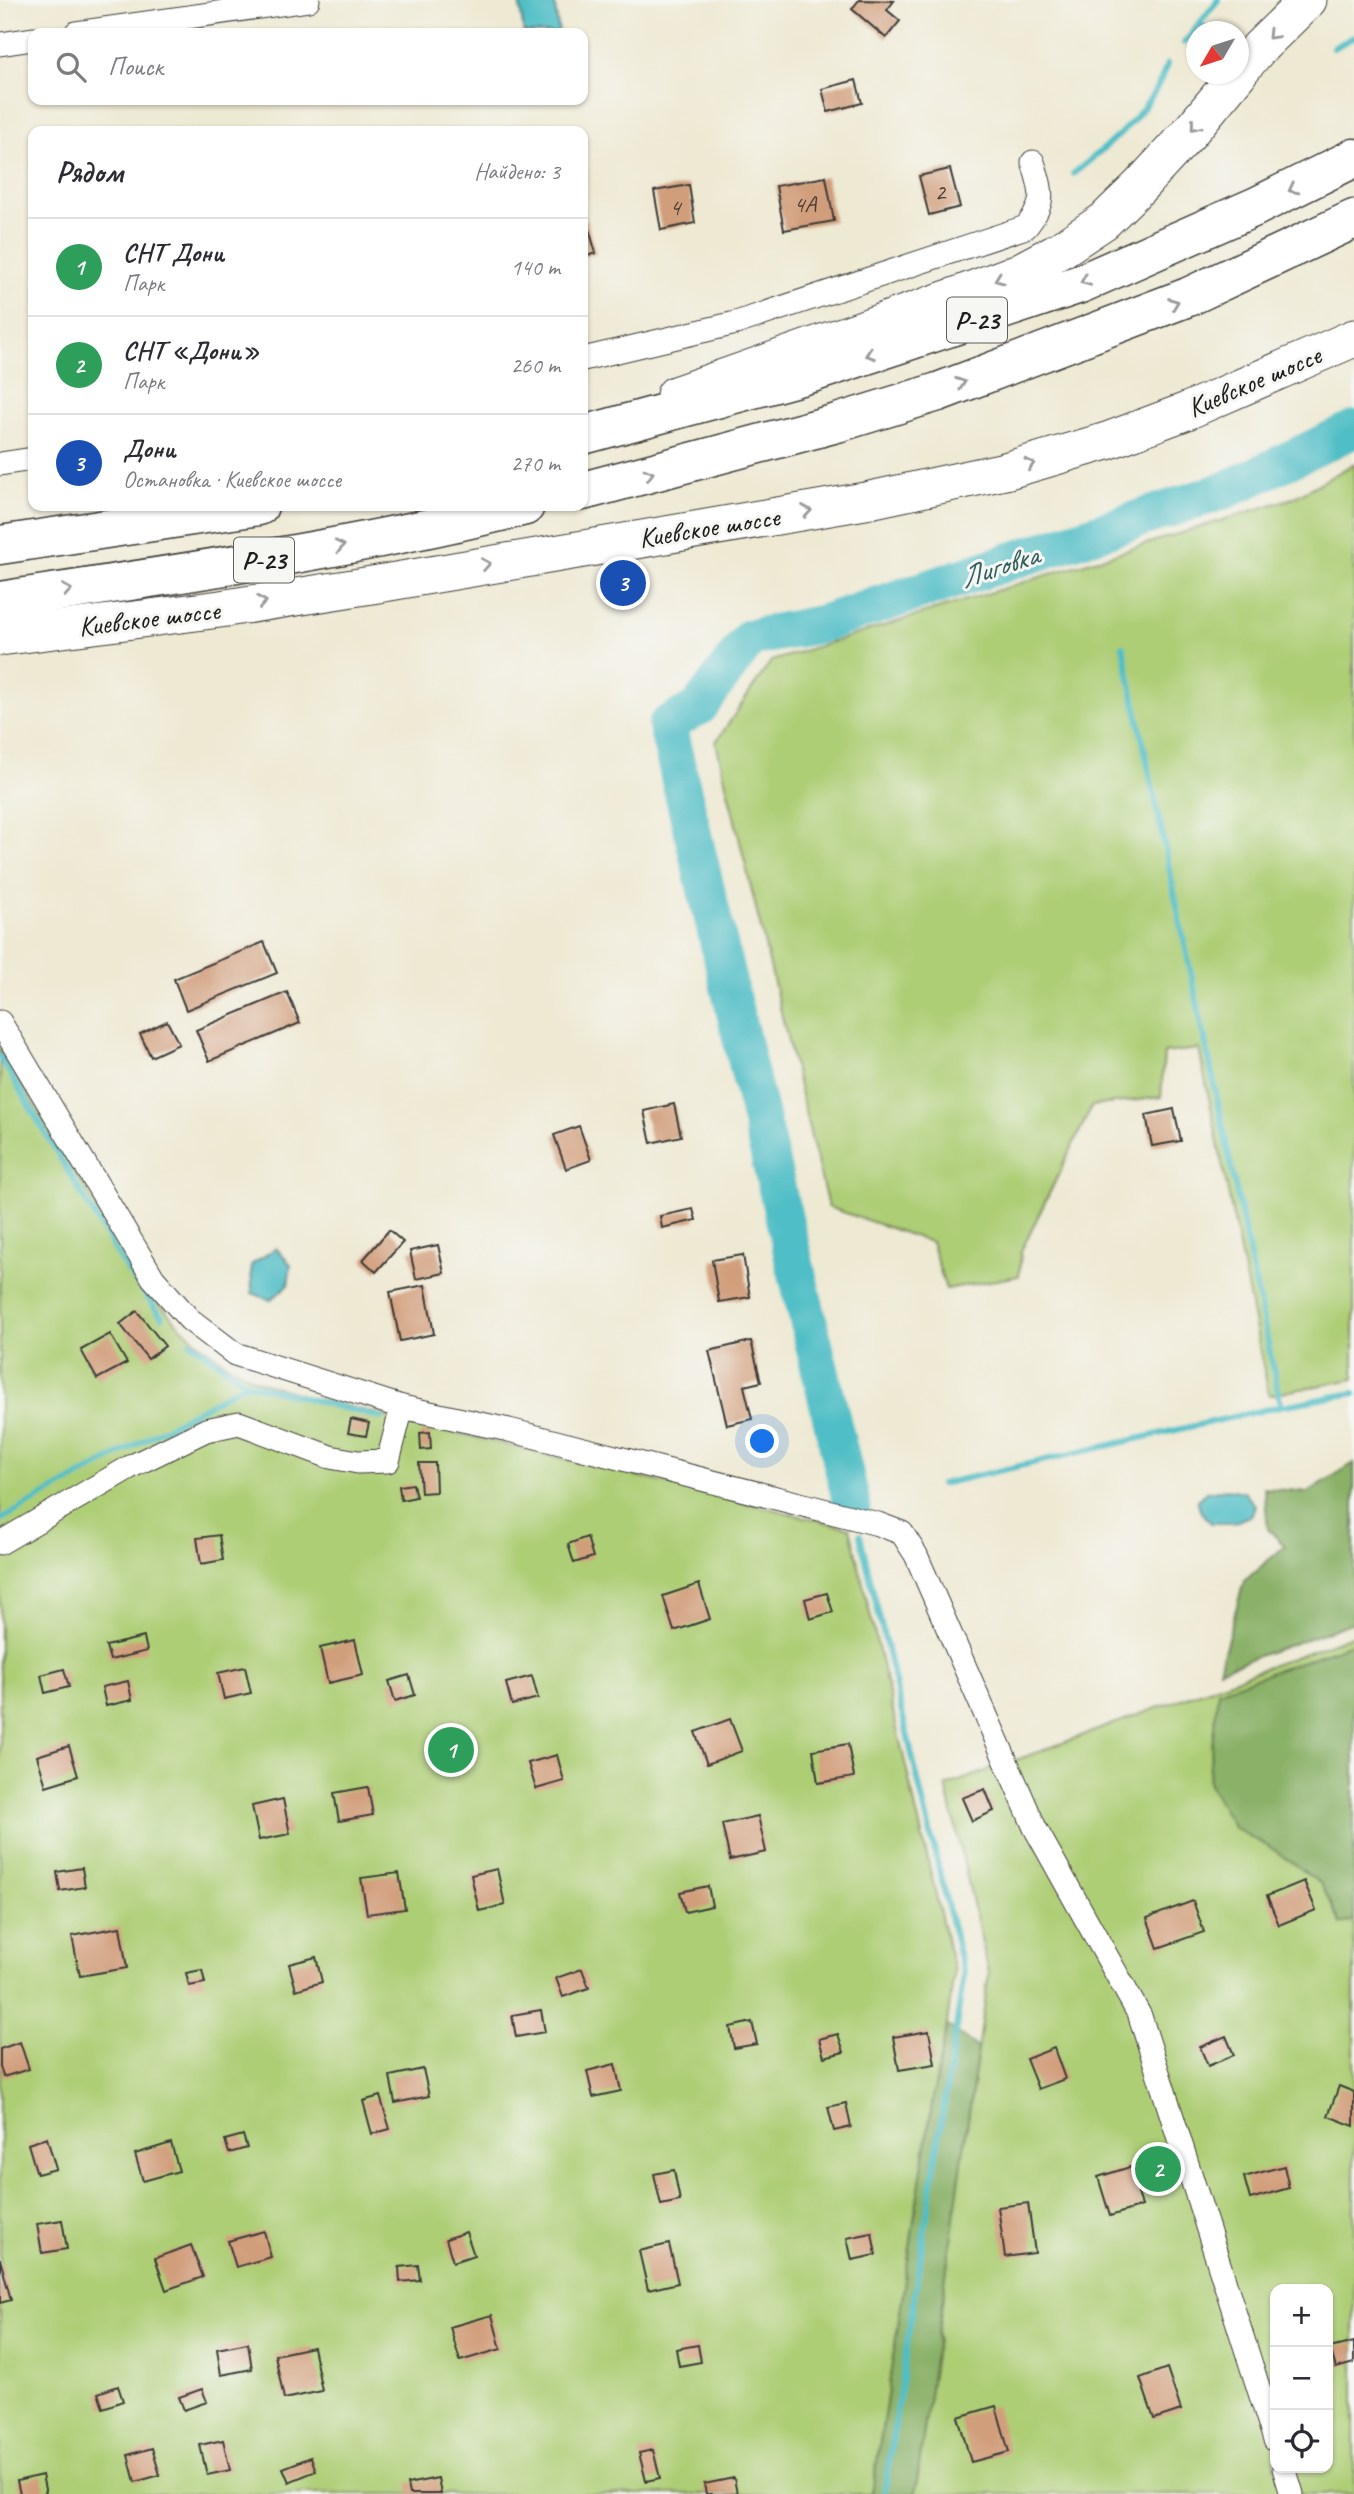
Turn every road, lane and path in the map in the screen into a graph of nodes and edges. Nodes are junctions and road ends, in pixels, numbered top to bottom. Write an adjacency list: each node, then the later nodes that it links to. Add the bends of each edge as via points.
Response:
1 (308, 0): 3 (street)
2 (1308, 0): 6 (main road, Р-23, one-way to 6)
3 (111, 28)
4 (28, 40): 5 (street)
5 (0, 44)
6 (1249, 60)
7 (1229, 84): 13 (main road, Р-23, one-way to 13, via 1104,221 1019,272)
8 (1354, 158): 14 (highway, Р-23, one-way to 14, via 1080,284 812,373)
9 (1033, 162): 12 (street, via 1042,194 1039,211 1026,227 737,323)
10 (1354, 219): 17 (highway, Р-23, one-way to 10, via 938,392 1188,297)
11 (1354, 338): 22 (main road, Киевское шоссе / Р-23, one-way to 11, via 378,584 865,501 1005,471 1187,411)
12 (588, 358)
13 (588, 426)
14 (588, 434)
15 (28, 460): 16 (street)
16 (0, 464)
17 (588, 490)
18 (226, 511): 20 (highway, Р-23)
19 (504, 511): 21 (highway, Р-23, one-way to 19, via 304,554)
20 (0, 545)
21 (0, 601)
22 (0, 637)
23 (0, 1021): 24 (street, via 153,1278 189,1319 235,1354)
24 (402, 1407): 25 (street, via 388,1461 330,1457 239,1423 206,1430 130,1467); 26 (street, via 664,1469 902,1534 916,1555 1035,1828 1140,2016)
25 (0, 1543)
26 (1270, 2424)
27 (1286, 2473): 28 (street)
28 (1292, 2494)

